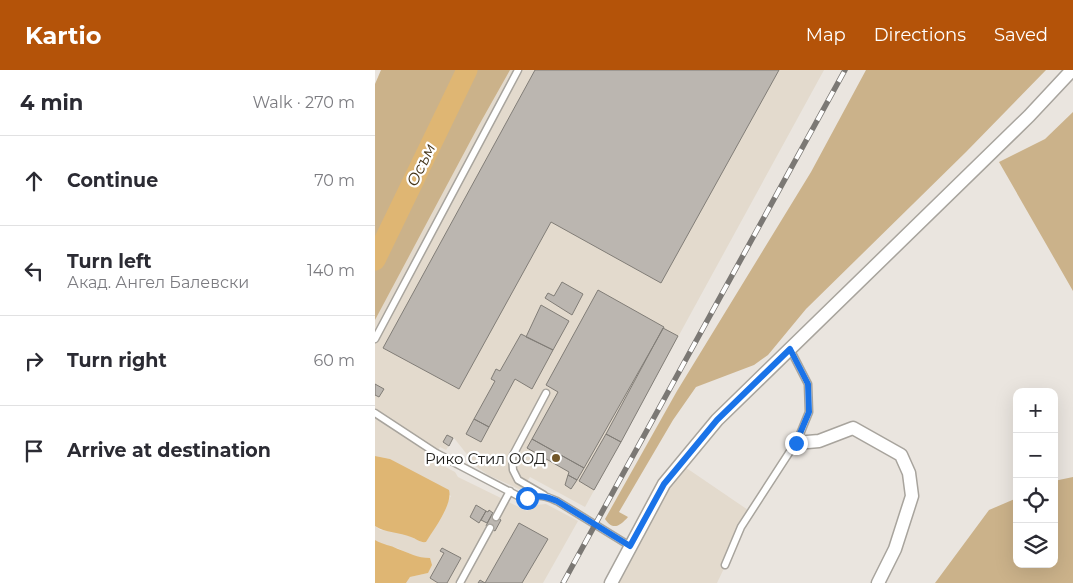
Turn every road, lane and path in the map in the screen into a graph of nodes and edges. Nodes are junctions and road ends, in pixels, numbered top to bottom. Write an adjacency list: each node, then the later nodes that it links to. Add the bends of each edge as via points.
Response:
1 (518, 70): 3 (lane)
2 (1072, 70): 4 (street)
3 (375, 339)
4 (790, 349): 7 (lane, via 808,384 809,412); 12 (street, via 717,420 664,484)
5 (546, 392): 9 (lane, via 511,457 519,480)
6 (375, 413): 8 (lane, via 436,453)
7 (796, 443): 13 (lane, via 741,527); 16 (street, via 819,441 853,428 901,455 909,473 912,496 895,549)
8 (510, 491): 9 (lane, via 520,497); 10 (lane)
9 (547, 497): 12 (lane)
10 (496, 517)
11 (490, 528): 14 (lane)
12 (630, 546): 15 (street)
13 (725, 566)
14 (460, 583)
15 (611, 583)
16 (878, 583)

